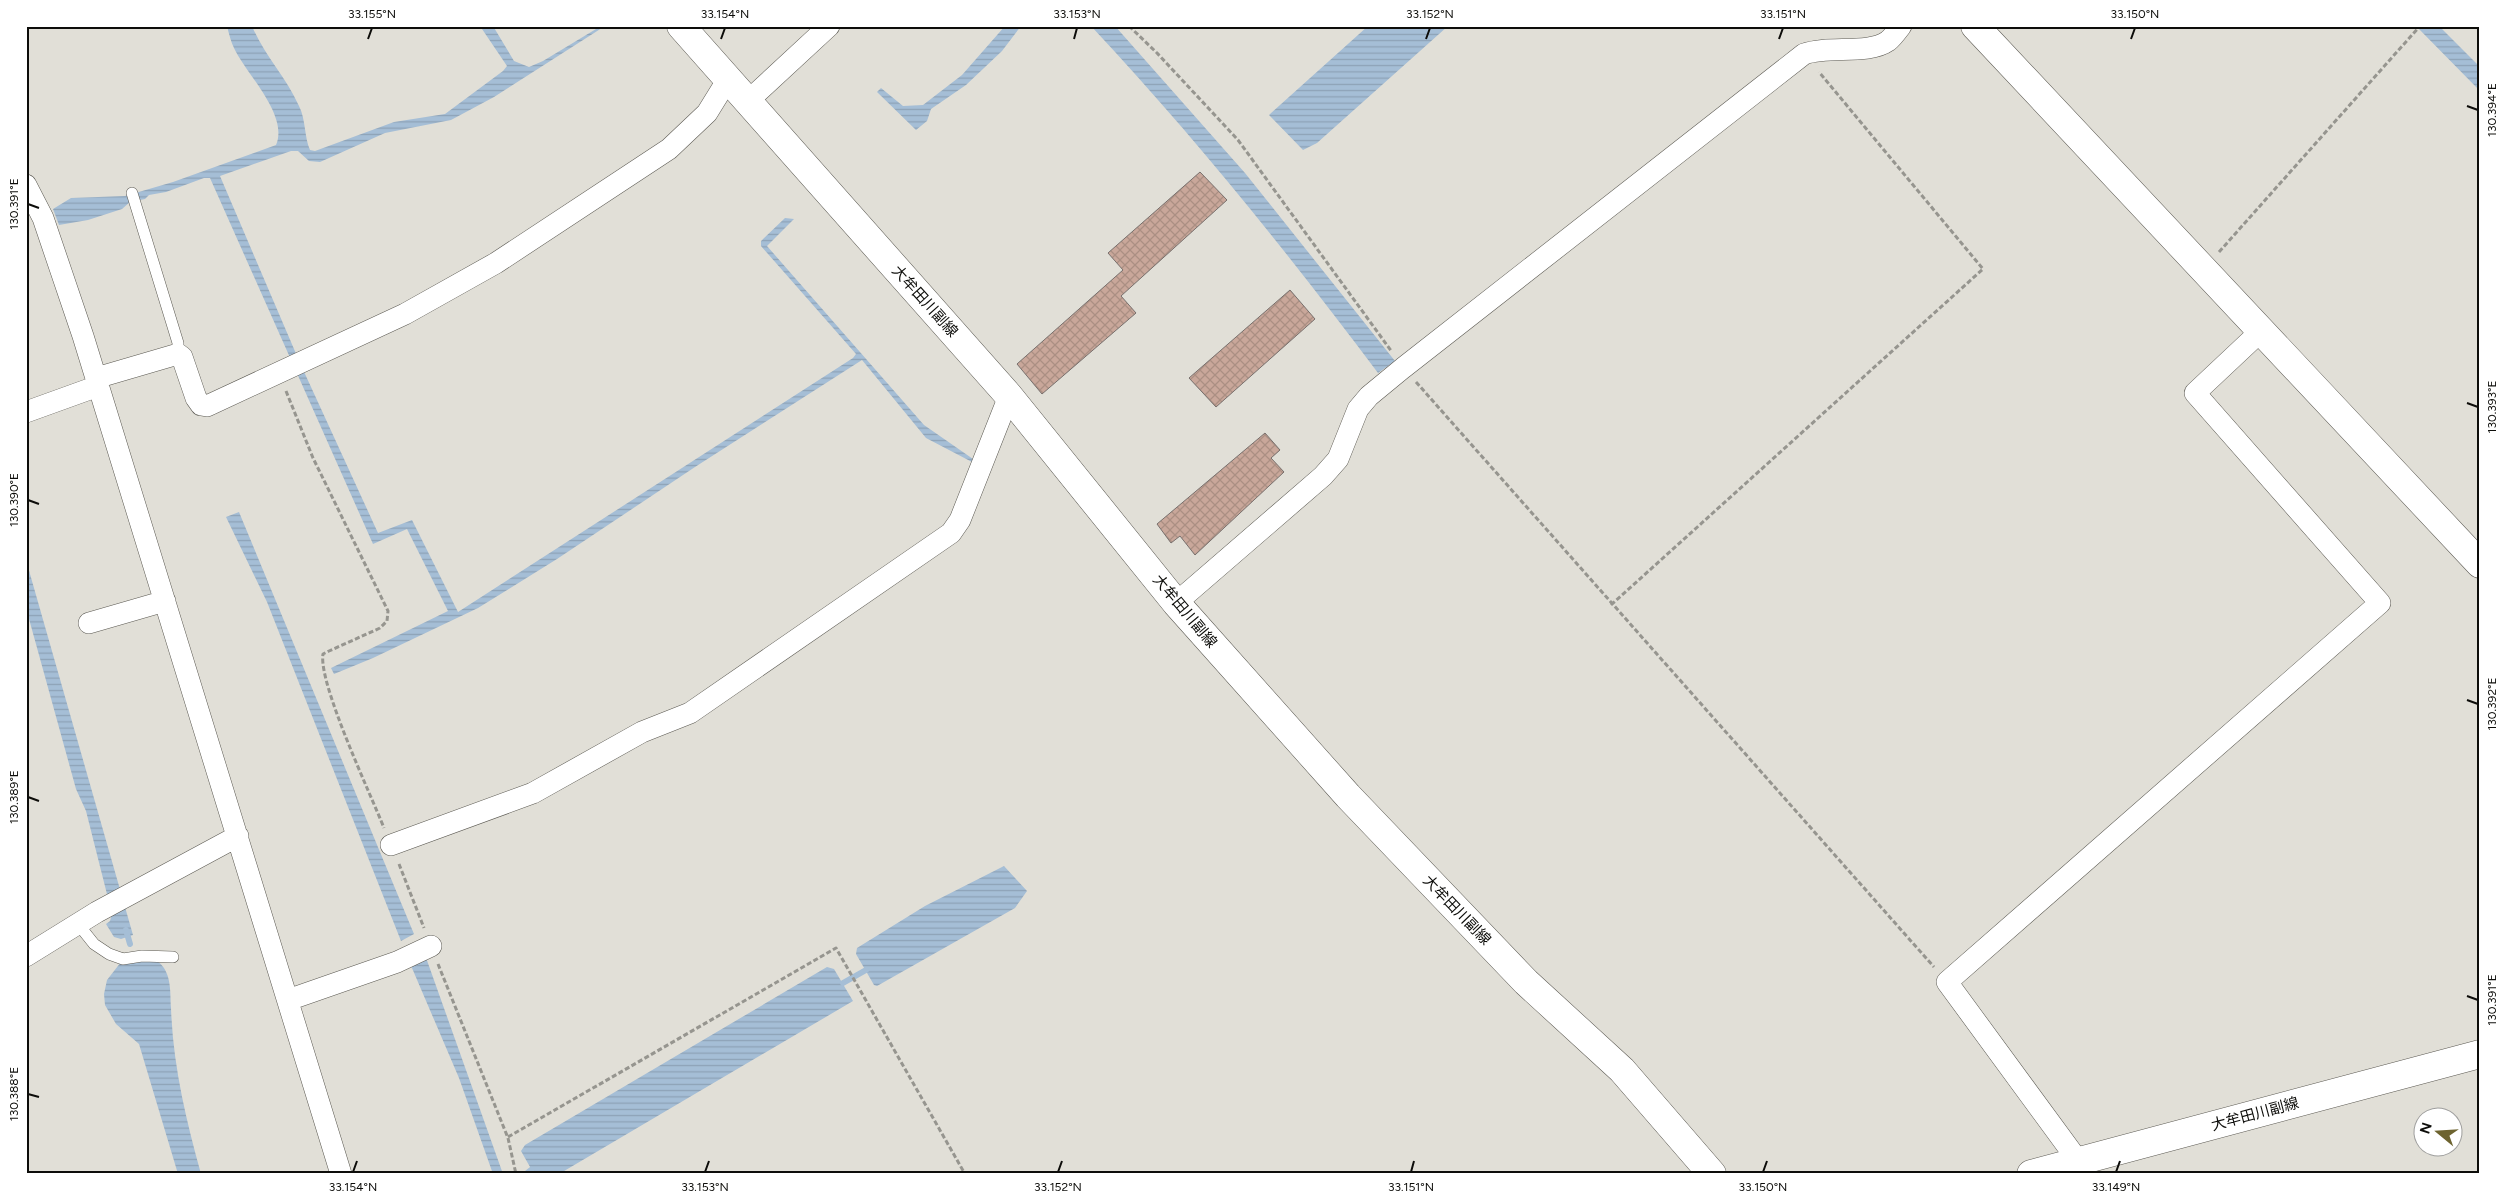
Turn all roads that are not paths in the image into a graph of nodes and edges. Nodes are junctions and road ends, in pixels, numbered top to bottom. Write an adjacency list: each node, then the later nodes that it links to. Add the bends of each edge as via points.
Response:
1 (681, 26): 5 (main road, 大牟田川副線)
2 (829, 26): 6 (street)
3 (1901, 26): 16 (street, via 1888,41 1868,48 1818,49 1804,54 1404,368 1358,409 1338,459 1323,476)
4 (1975, 26): 9 (main road)
5 (728, 79): 6 (main road, 大牟田川副線); 10 (street, via 707,113 670,149 496,263 405,314 207,406 201,405 196,398 182,357)
6 (748, 102): 12 (main road, 大牟田川副線)
7 (26, 185): 11 (street, via 43,218)
8 (132, 192): 10 (lane, via 178,343)
9 (2261, 331): 14 (main road); 26 (street, via 2195,393 2380,602 1947,982)
10 (178, 354): 11 (street)
11 (97, 382): 13 (street); 15 (street)
12 (1009, 396): 16 (main road, 大牟田川副線); 19 (street, via 960,520 951,532 690,713 642,732 533,793)
13 (26, 412)
14 (2480, 564)
15 (165, 601): 17 (street); 18 (street)
16 (1176, 603): 28 (main road, 大牟田川副線, via 1348,796 1526,982 1622,1070)
17 (89, 622)
18 (238, 836): 20 (street); 24 (street)
19 (391, 845)
20 (78, 924): 22 (street); 23 (lane, via 94,944 123,959)
21 (426, 948): 24 (street, via 397,962)
22 (26, 956)
23 (173, 956)
24 (288, 1000): 27 (street)
25 (2480, 1054): 26 (main road, 大牟田川副線)
26 (2079, 1162): 29 (main road, 大牟田川副線)
27 (341, 1174)
28 (1712, 1174)
29 (2031, 1174)

